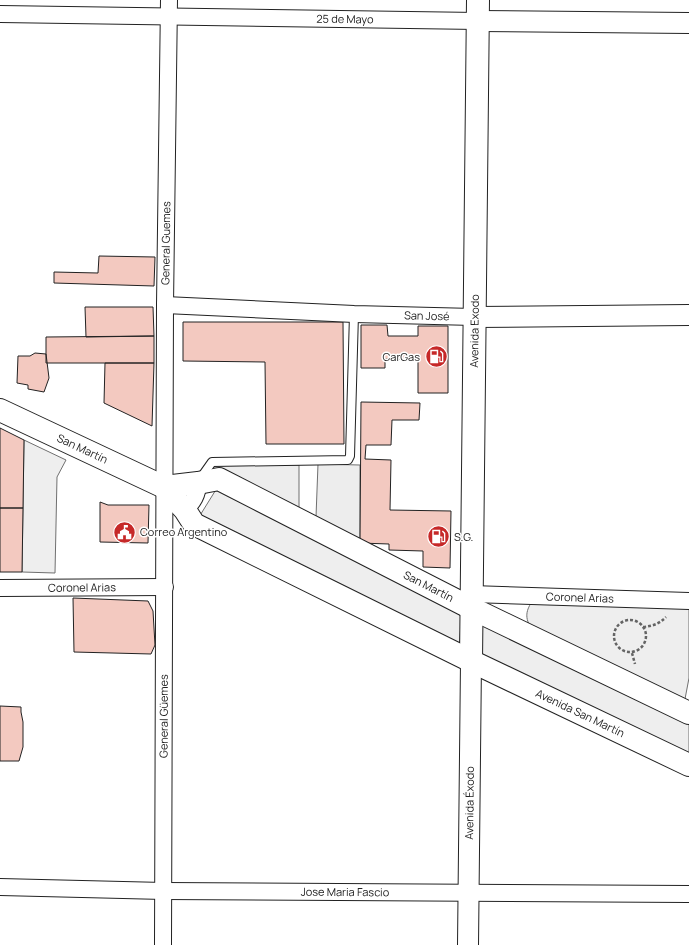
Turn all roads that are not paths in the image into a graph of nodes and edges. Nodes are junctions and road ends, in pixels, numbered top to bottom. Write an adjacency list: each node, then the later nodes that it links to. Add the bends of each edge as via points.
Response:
1 (478, 0): 4 (main road, Avenida Exodo)
2 (169, 8): 3 (street, 25 de Mayo); 4 (street, 25 de Mayo); 6 (street, General Guemes)
3 (0, 14)
4 (478, 21): 5 (street, 25 de Mayo); 9 (main road, Avenida Exodo)
5 (689, 23)
6 (165, 305): 7 (street, San José); 12 (street, General Guemes)
7 (354, 314): 9 (street, San José); 11 (lane, via 348,460 212,462)
8 (689, 315): 9 (street, San José)
9 (474, 317): 16 (main road, Avenida Exodo)
10 (0, 410): 12 (main road, San Martín)
11 (198, 483): 12 (main road, San Martín); 13 (street, via 198,491); 16 (main road, San Martín, via 219,479)
12 (164, 487): 13 (main road, San Martín); 15 (street, General Güemes)
13 (185, 510): 18 (main road, San Martín, via 194,524)
14 (0, 588): 15 (street, Coronel Arias)
15 (165, 588): 22 (street, General Güemes)
16 (471, 601): 17 (street, Coronel Arias); 18 (main road, Avenida Exodo); 19 (main road, San Martín)
17 (689, 601)
18 (471, 661): 20 (main road, Avenida San Martín); 23 (street, Avenida Éxodo)
19 (689, 713)
20 (689, 765)
21 (0, 887): 22 (street, Jose Maria Fascio)
22 (164, 891): 23 (street, Jose Maria Fascio); 25 (street, General Güemes)
23 (468, 893): 24 (street, Jose Maria Fascio); 26 (street, Avenida Éxodo)
24 (689, 894)
25 (163, 945)
26 (468, 945)

